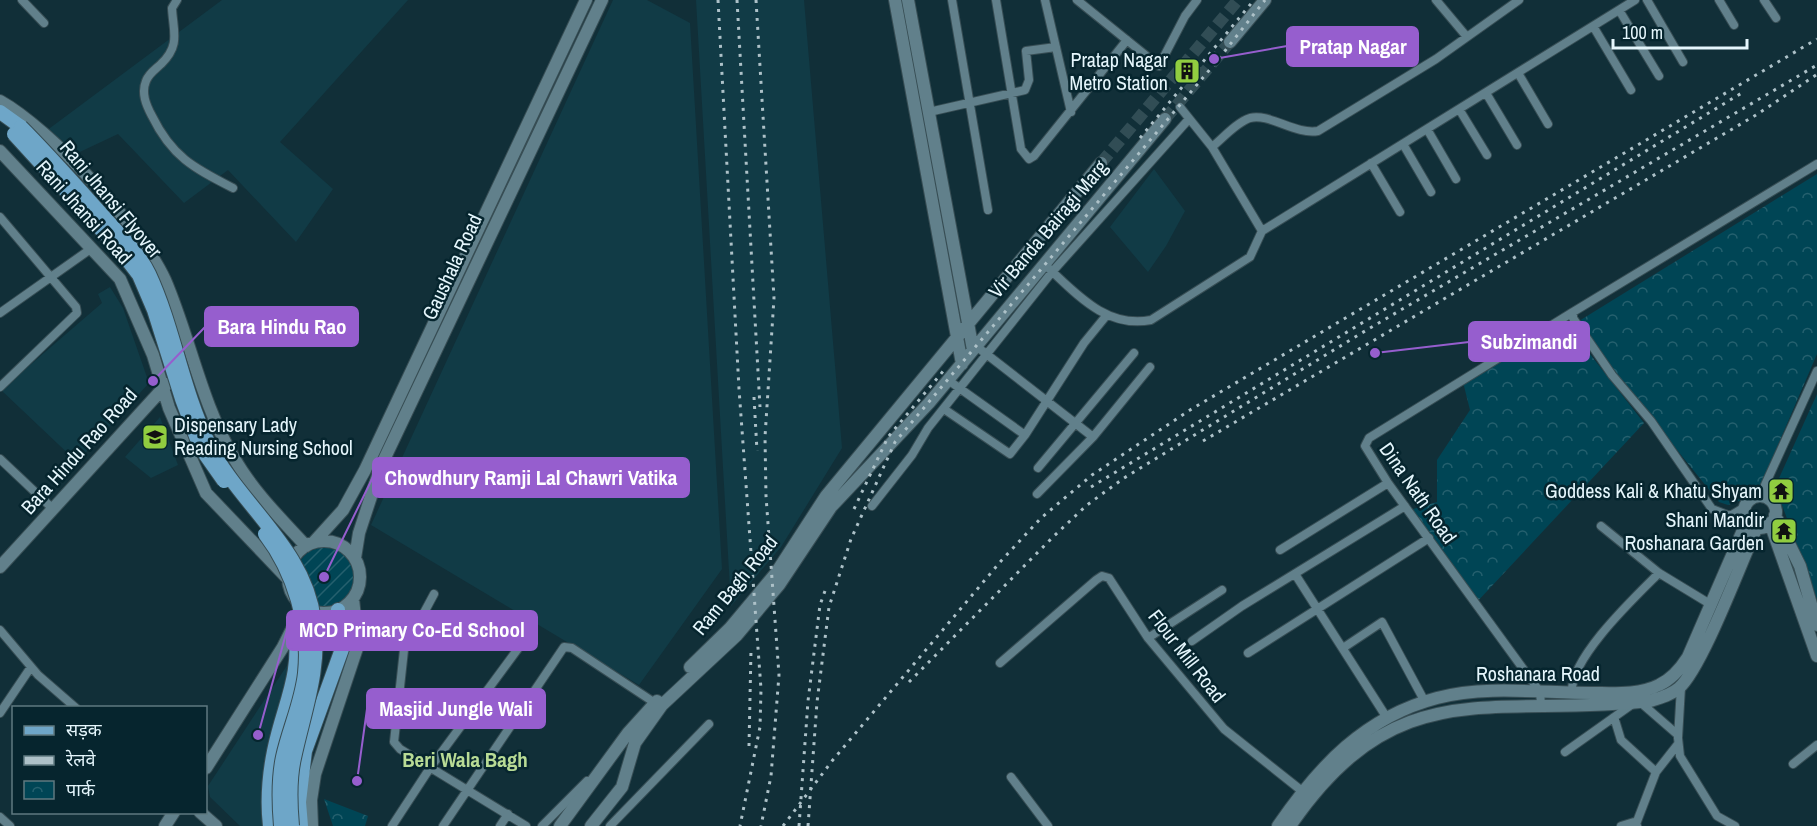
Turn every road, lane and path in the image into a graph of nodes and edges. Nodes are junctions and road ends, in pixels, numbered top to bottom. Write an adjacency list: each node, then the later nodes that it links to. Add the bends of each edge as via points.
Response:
1 (22, 0): 21 (street)
2 (177, 0): 56 (street, via 172,8 174,46 148,75 145,99 162,138 178,155)
3 (586, 0): 98 (street, via 352,495)
4 (602, 0): 100 (street, Gaushala Road, via 381,466 358,533)
5 (895, 0): 38 (street)
6 (908, 0): 38 (street)
7 (952, 0): 35 (street)
8 (996, 0): 33 (street)
9 (1045, 0): 27 (street)
10 (1077, 0): 25 (street)
11 (1197, 0): 25 (street, via 1159,66)
12 (1265, 0): 26 (street)
13 (1436, 0): 24 (street)
14 (1519, 0): 24 (street)
15 (1635, 0): 19 (street)
16 (1647, 0): 28 (street)
17 (1719, 0): 22 (street)
18 (1764, 0): 20 (street)
19 (1619, 10): 23 (street); 30 (street)
20 (1776, 18)
21 (44, 23)
22 (1734, 25)
23 (1593, 26): 29 (street); 31 (street)
24 (1467, 37): 49 (street, via 1318,131 1304,132 1250,118)
25 (1127, 40): 40 (street)
26 (1230, 42)
27 (1056, 47): 33 (street, via 1026,51 1029,84 1026,90); 40 (street)
28 (1683, 62)
29 (1518, 73): 32 (street); 44 (street)
30 (1659, 76)
31 (1631, 90)
32 (1486, 93): 37 (street); 48 (street)
33 (1012, 94): 35 (street); 40 (street, via 1021,149 1029,159)
34 (0, 101): 72 (street, Rani Jhansi Road, via 40,128 102,192 144,247 164,279)
35 (970, 104): 38 (street); 58 (street)
36 (1180, 107): 41 (street)
37 (1459, 109): 45 (street); 51 (street)
38 (924, 110): 68 (street); 69 (street)
39 (0, 112): 46 (main road, Rani Jhansi Flyover)
40 (1071, 112)
41 (1189, 118): 49 (street); 63 (street)
42 (1165, 119): 63 (street, Vir Banda Bairagi Marg)
43 (0, 123): 46 (main road, Rani Jhansi Flyover)
44 (1548, 124)
45 (1427, 129): 47 (street); 55 (street)
46 (17, 131): 154 (main road, Rani Jhansi Flyover, bridge, via 138,275 154,310 200,447 269,540 293,584 303,621 305,673 283,758); 155 (main road, Rani Jhansi Flyover, bridge, via 53,159 148,271 208,442 277,536 303,579 314,618 315,674 293,759)
47 (1403, 144): 52 (street); 57 (street)
48 (1517, 145)
49 (1212, 147): 61 (street)
50 (0, 151): 62 (street, Rani Jhansi Road)
51 (1487, 155)
52 (1371, 163): 59 (street); 61 (street)
53 (1101, 164): 68 (street, Vir Banda Bairagi Marg)
54 (1817, 164): 65 (street, Dina Nath Road)
55 (1456, 179)
56 (233, 188)
57 (1431, 192)
58 (988, 210)
59 (1400, 212)
60 (1, 221): 64 (street)
61 (1262, 231): 67 (street, via 1250,257 1151,320)
62 (92, 248): 64 (street); 78 (street, Rani Jhansi Road, via 127,291)
63 (1048, 268): 67 (street); 70 (street, Vir Banda Bairagi Marg)
64 (50, 277): 66 (street); 77 (street, via 77,313)
65 (1573, 312): 87 (street, Dina Nath Road, via 1369,438 1367,450); 92 (street, via 1573,318 1612,375 1651,421 1712,509 1730,516)
66 (0, 313)
67 (1106, 316): 80 (street)
68 (968, 322): 69 (street, Vir Banda Bairagi Marg); 70 (street)
69 (957, 336): 73 (street); 127 (street, Ram Bagh Road, via 826,496 776,573 730,627)
70 (979, 350): 73 (street, Vir Banda Bairagi Marg); 79 (street); 80 (street)
71 (1134, 353): 82 (street)
72 (194, 363): 78 (street, Bara Hindu Rao Road); 98 (street, Rani Jhansi Road, via 234,459 280,518)
73 (962, 364): 76 (street, Ram Bagh Road)
74 (1150, 366): 84 (street)
75 (1817, 371): 89 (street)
76 (948, 380): 79 (street); 134 (street, Ram Bagh Road, via 831,507 779,585 737,635)
77 (0, 387)
78 (163, 387): 93 (street, Bara Hindu Rao Road); 104 (street, Rani Jhansi Road, via 206,493)
79 (960, 389): 81 (street); 83 (street)
80 (1047, 400): 82 (street); 83 (street)
81 (944, 409): 83 (street, via 1010,454); 90 (street)
82 (1076, 423): 84 (street); 86 (street)
83 (1025, 435)
84 (1093, 437): 88 (street)
85 (0, 459): 93 (street)
86 (1038, 468)
87 (1388, 483): 91 (street, Dina Nath Road); 99 (street)
88 (1037, 494)
89 (1763, 497): 92 (street, via 1753,498); 94 (street, via 1772,503)
90 (872, 506)
91 (1405, 506): 97 (street, Dina Nath Road); 103 (street)
92 (1745, 507): 95 (street)
93 (53, 509): 101 (street, Bara Hindu Rao Road)
94 (1773, 519): 95 (street); 113 (street, via 1803,576); 120 (street)
95 (1752, 524): 109 (street, Roshanara Road); 123 (street, via 1701,654)
96 (1600, 526): 102 (street)
97 (1429, 538): 110 (street); 125 (street, Dina Nath Road)
98 (310, 544): 100 (street, via 333,541); 104 (street, via 292,560)
99 (1280, 550)
100 (355, 558): 108 (street, via 361,576)
101 (0, 567)
102 (1659, 573): 109 (street); 124 (street, via 1586,656 1573,678)
103 (1295, 574): 110 (street); 116 (street)
104 (289, 580): 107 (street)
105 (1221, 590): 115 (street)
106 (434, 594): 141 (street, via 404,650 393,737 400,749)
107 (296, 599): 111 (street, via 321,613); 112 (street)
108 (353, 599): 111 (street); 157 (street, via 358,645 315,774)
109 (1710, 604): 124 (street, Roshanara Road, via 1688,657 1660,685 1633,692)
110 (1318, 609): 118 (street); 119 (street)
111 (338, 610): 156 (main road, via 342,649 305,751 299,802)
112 (295, 624): 140 (street); 153 (main road, via 295,679 274,752)
113 (1817, 625)
114 (0, 630): 122 (street)
115 (1148, 638): 121 (street, Flour Mill Road, via 1115,584 1102,576); 145 (street, Flour Mill Road, via 1232,738)
116 (1192, 641)
117 (519, 646): 141 (street)
118 (1343, 648): 126 (street, via 1382,622); 132 (street)
119 (1248, 653)
120 (1817, 656)
121 (1000, 663)
122 (31, 667): 129 (street); 130 (street)
123 (1681, 687): 128 (street, Roshanara Road); 135 (street)
124 (1572, 693): 125 (street, Roshanara Road)
125 (1541, 698): 126 (street, Roshanara Road, via 1470,693); 128 (street, Roshanara Road); 167 (street, Roshanara Road, via 1455,710 1393,728 1357,750 1335,770)
126 (1425, 702): 132 (street, Roshanara Road)
127 (655, 703): 134 (street, Ram Bagh Road); 144 (street, via 572,648 564,647)
128 (1637, 703): 131 (street); 135 (street)
129 (74, 706)
130 (0, 713)
131 (1614, 717): 137 (street); 142 (street, via 1621,740)
132 (1387, 718): 145 (street, Roshanara Road, via 1348,743)
133 (709, 724): 164 (street)
134 (632, 738): 138 (street, Ram Bagh Road); 163 (street, Ram Bagh Road, via 622,788)
135 (1678, 739): 142 (street); 169 (street, via 1683,762 1717,816)
136 (1817, 745): 139 (street)
137 (1565, 752)
138 (613, 754): 149 (street, Ram Bagh Road); 162 (street)
139 (1792, 764)
140 (207, 766)
141 (430, 768): 144 (street); 158 (street)
142 (1656, 772): 150 (street)
143 (1011, 777): 165 (street)
144 (469, 789): 147 (street); 159 (street)
145 (1302, 791): 166 (street, Roshanara Road)
146 (201, 814): 152 (street)
147 (508, 814): 160 (street); 161 (street)
148 (0, 817): 151 (street)
149 (568, 823)
150 (1636, 825): 168 (street, via 1629,821)
151 (10, 826)
152 (216, 826)
153 (270, 826)
154 (281, 826)
155 (291, 826)
156 (301, 826)
157 (312, 826)
158 (392, 826)
159 (443, 826)
160 (500, 826)
161 (526, 826)
162 (542, 826)
163 (591, 826)
164 (610, 826)
165 (1048, 826)
166 (1278, 826)
167 (1290, 826)
168 (1621, 826)
169 (1735, 826)

